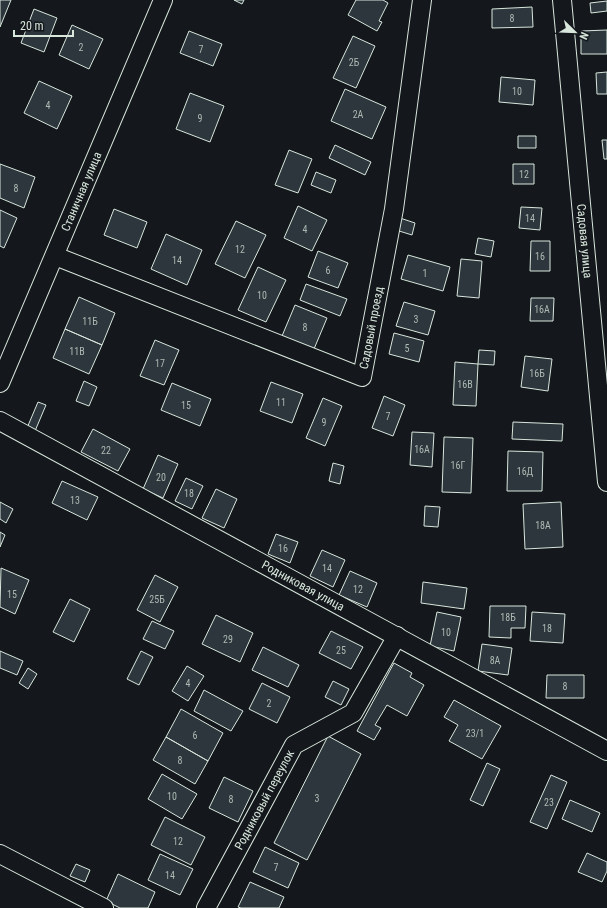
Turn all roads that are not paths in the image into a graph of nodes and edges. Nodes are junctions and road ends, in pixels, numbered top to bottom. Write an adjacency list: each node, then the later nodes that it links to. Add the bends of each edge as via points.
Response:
1 (422, 0): 4 (street, Садовый проезд, via 394,209 362,377)
2 (562, 0): 7 (street, Садовая улица)
3 (158, 1): 4 (street, Станичная улица)
4 (55, 256): 5 (street, Станичная улица)
5 (0, 383)
6 (0, 421): 8 (street, Родниковая улица)
7 (607, 482)
8 (397, 636): 9 (street, Родниковая улица); 12 (street, Родниковый переулок, via 353,713 294,745)
9 (607, 751)
10 (0, 854): 11 (street)
11 (104, 908)
12 (206, 908)

